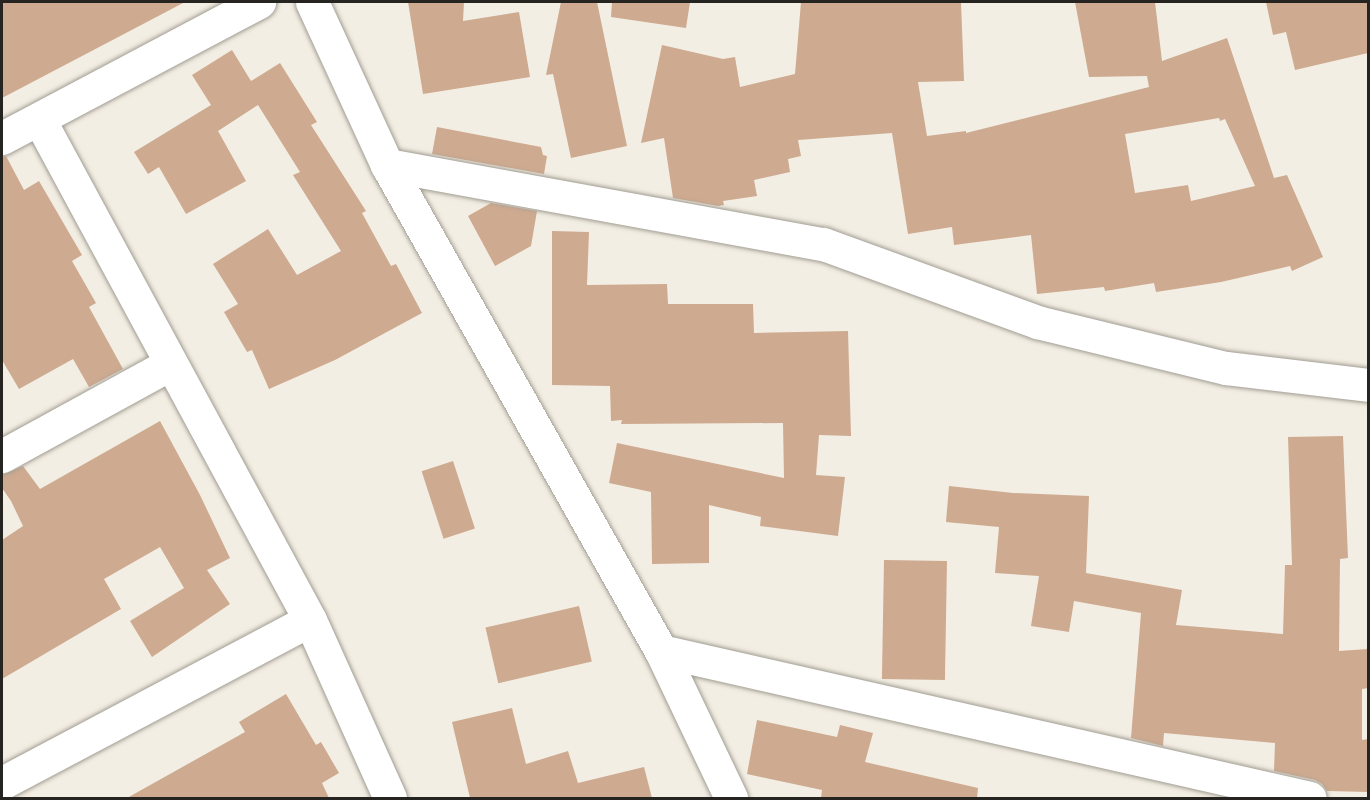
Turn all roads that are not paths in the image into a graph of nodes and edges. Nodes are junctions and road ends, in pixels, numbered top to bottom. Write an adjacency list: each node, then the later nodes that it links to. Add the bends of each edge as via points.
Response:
1 (259, 2): 3 (street)
2 (312, 2): 5 (street)
3 (39, 119): 4 (street); 6 (street)
4 (2, 138)
5 (387, 165): 7 (street, via 823,244 1037,322 1226,368); 10 (street)
6 (170, 364): 8 (street); 9 (street)
7 (1368, 385)
8 (2, 456)
9 (310, 620): 11 (street); 12 (street)
10 (661, 651): 13 (street); 14 (street)
11 (2, 783)
12 (390, 798)
13 (731, 798)
14 (1310, 798)

